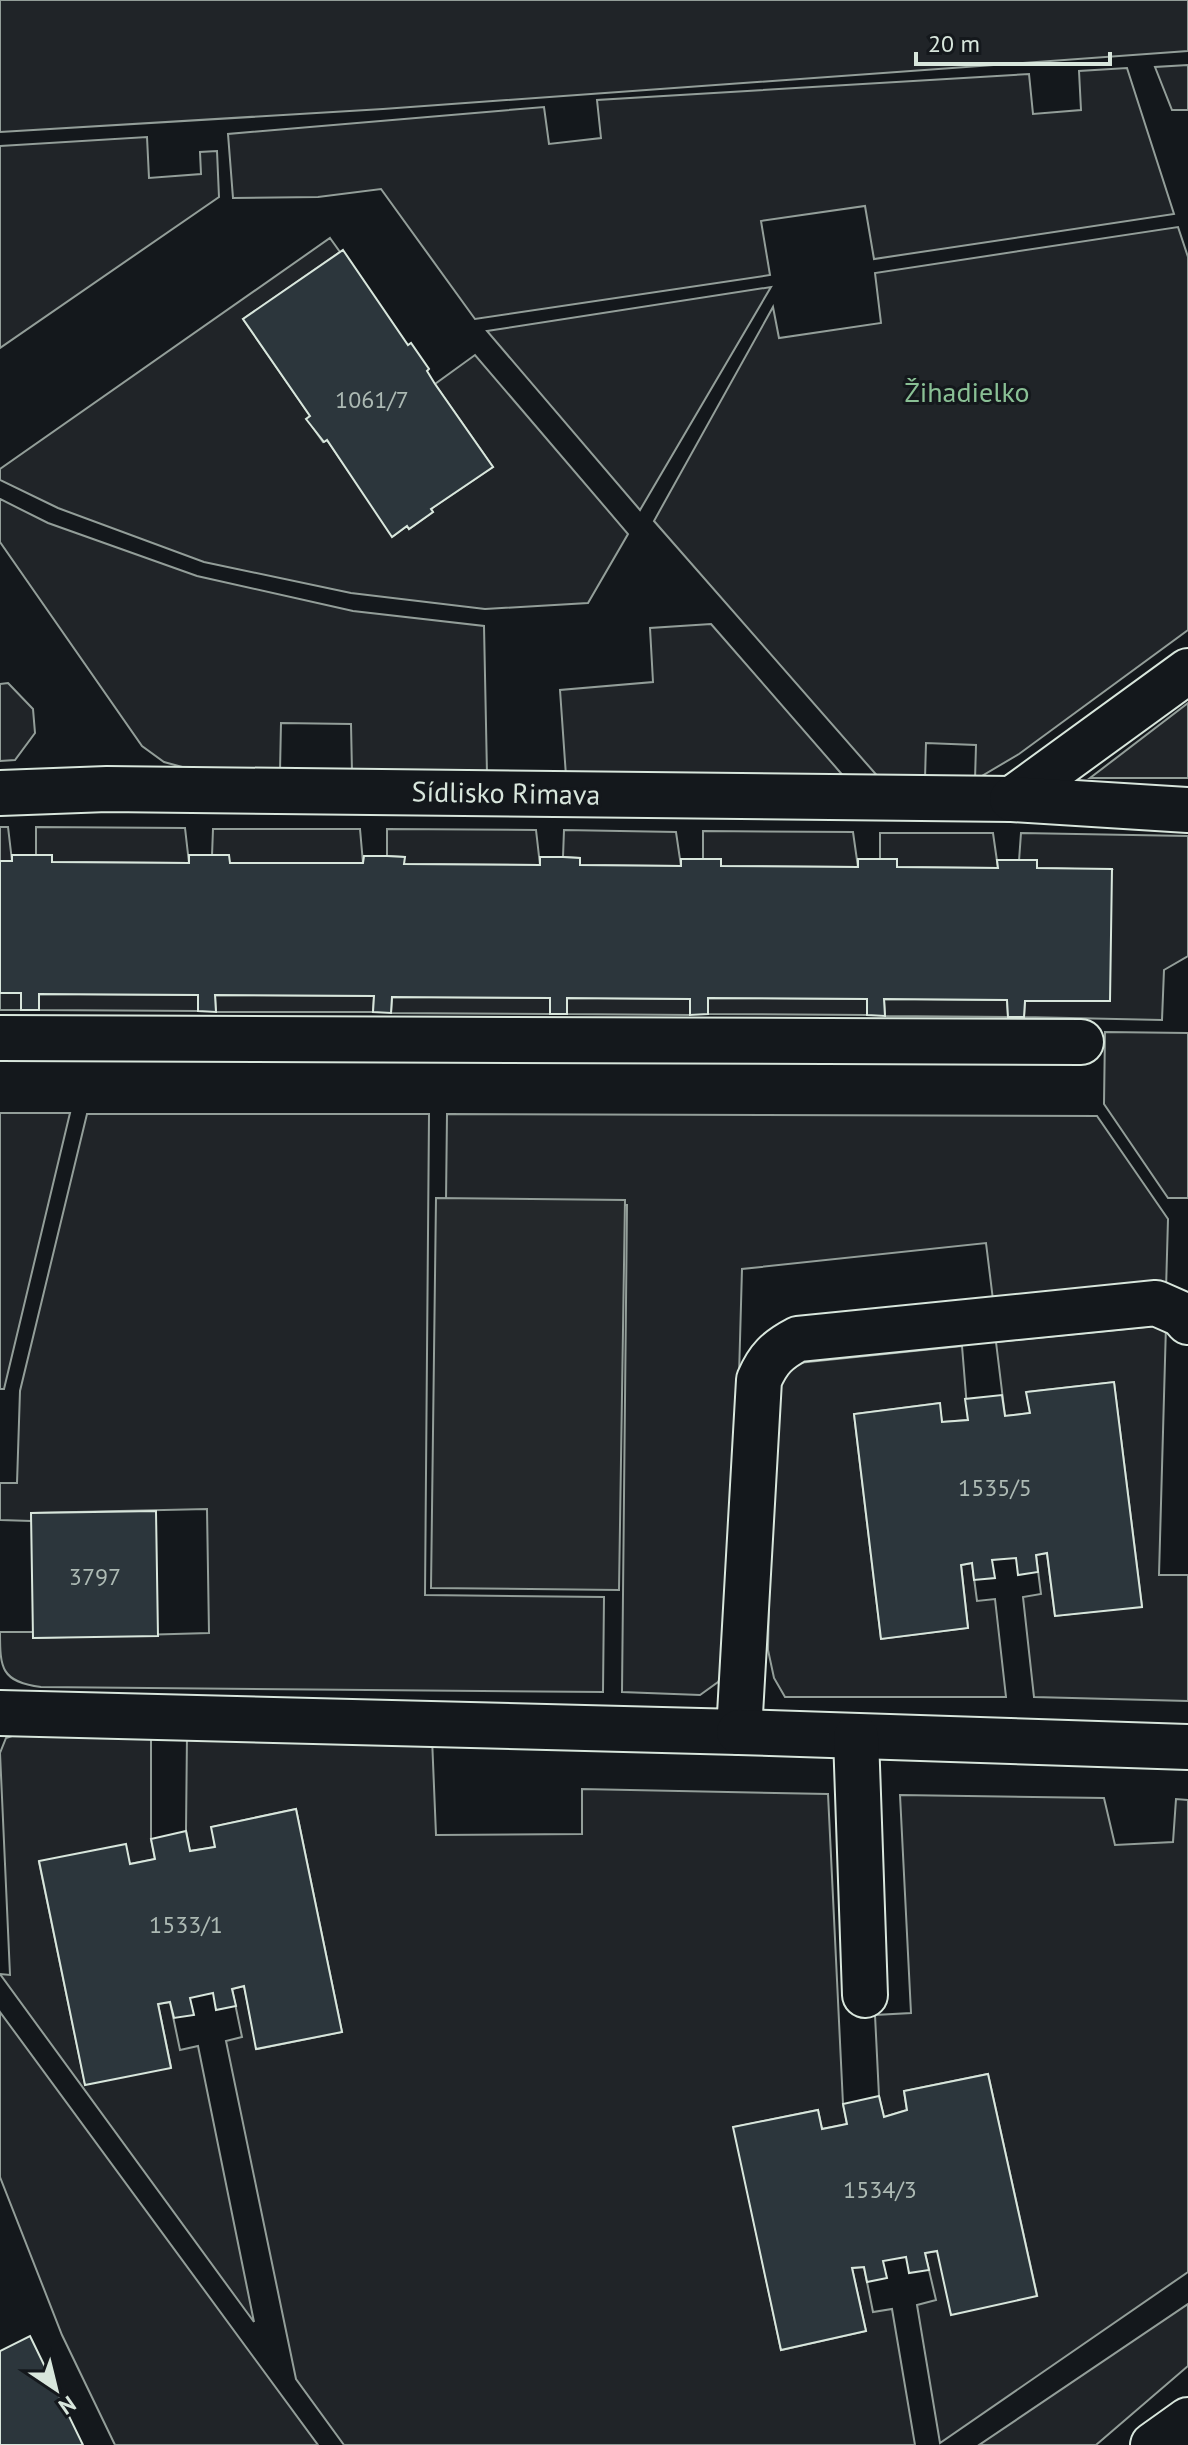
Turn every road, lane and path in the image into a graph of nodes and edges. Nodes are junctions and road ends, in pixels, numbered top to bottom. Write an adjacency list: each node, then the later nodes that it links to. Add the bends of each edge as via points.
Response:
1 (1188, 671): 3 (street)
2 (0, 793): 3 (street, Sídlisko Rimava, via 107,789)
3 (1012, 799): 4 (street, Sídlisko Rimava)
4 (1188, 810)
5 (0, 1038): 6 (street)
6 (1081, 1042)
7 (1188, 1322): 9 (street, via 1156,1303 798,1339 778,1350 759,1380)
8 (0, 1713): 9 (street)
9 (739, 1732): 10 (street)
10 (856, 1737): 11 (street); 12 (street)
11 (1188, 1747)
12 (865, 1995)
13 (1188, 2420): 14 (street)
14 (1153, 2445)

